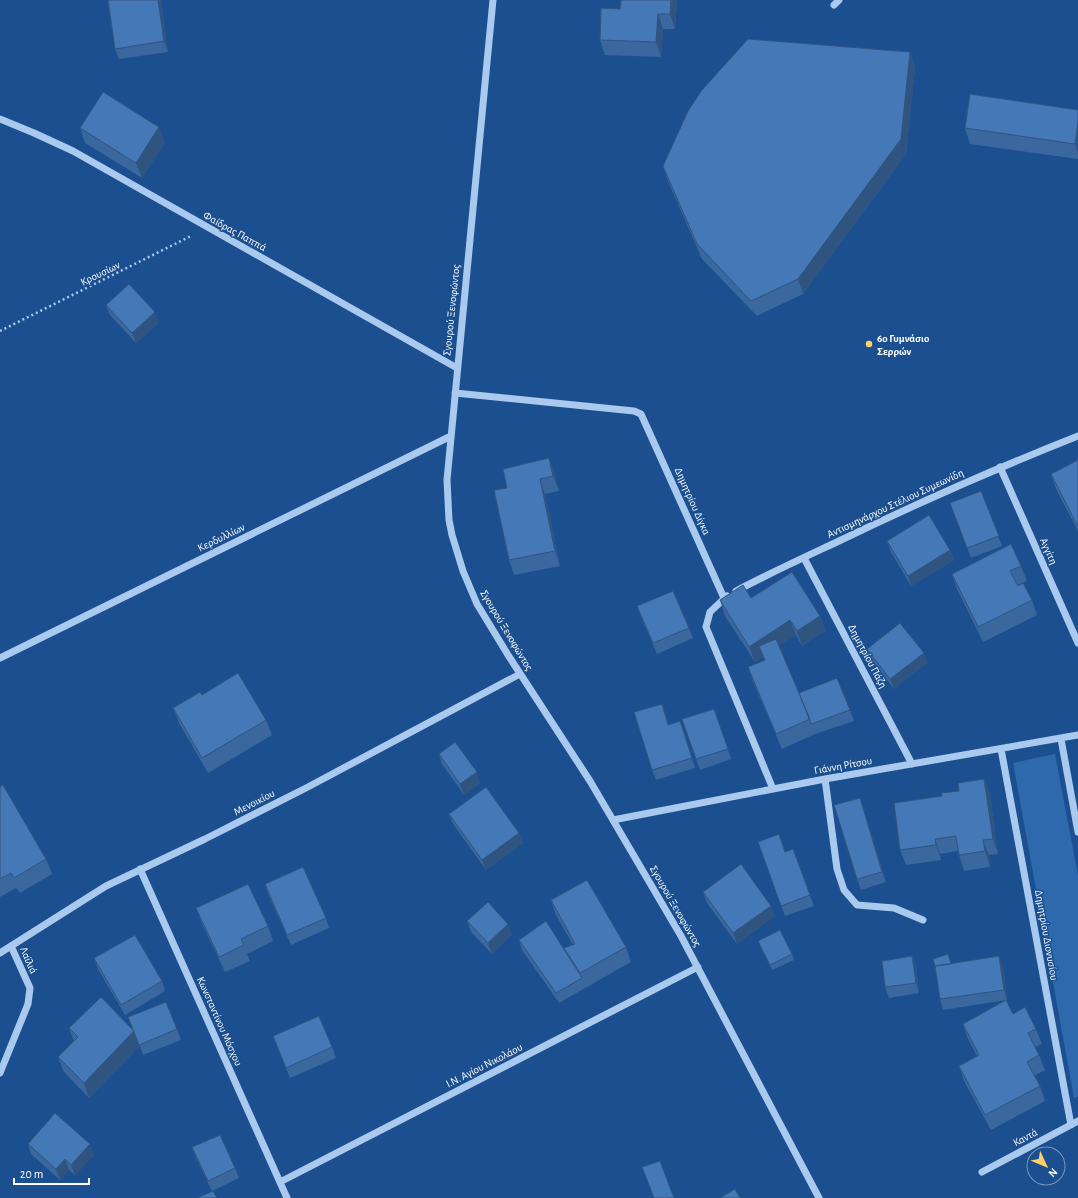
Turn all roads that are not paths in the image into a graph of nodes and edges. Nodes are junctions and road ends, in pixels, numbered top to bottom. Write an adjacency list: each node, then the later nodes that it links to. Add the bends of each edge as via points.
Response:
1 (494, 0): 3 (street, Σγουρού Ξενοφώντος)
2 (0, 119): 3 (street, Φαίδρας Παππά, via 72,152)
3 (457, 368): 4 (street, Σγουρού Ξενοφώντος)
4 (455, 393): 5 (street, Σγουρού Ξενοφώντος); 9 (street, Δημητρίου Δίγκα, via 634,410 641,414)
5 (451, 436): 11 (street, Κερδυλλίων); 12 (street, Σγουρού Ξενοφώντος, via 447,502 457,554 477,604)
6 (1078, 436): 7 (street, Αντισμηνάρχου Στέλιου Συμεωνίδη)
7 (1000, 467): 8 (street, Αντισμηνάρχου Στέλιου Συμεωνίδη); 10 (street, Αγγίτη)
8 (804, 558): 9 (street, Αντισμηνάρχου Στέλιου Συμεωνίδη); 16 (street, Δημητρίου Πάζη)
9 (724, 598): 18 (street, Αντισμηνάρχου Στέλιου Συμεωνίδη, via 710,612 706,627)
10 (1078, 643)
11 (0, 658)
12 (520, 674): 19 (street, Σγουρού Ξενοφώντος); 21 (street, Μενοικίου, via 306,788)
13 (1078, 735): 14 (street, Γιάννη Ρίτσου)
14 (1061, 739): 15 (street, Γιάννη Ρίτσου); 20 (street)
15 (1001, 749): 16 (street, Γιάννη Ρίτσου); 28 (street, Δημητρίου Διονυσίου)
16 (912, 764): 17 (street, Γιάννη Ρίτσου)
17 (824, 779): 18 (street, Γιάννη Ρίτσου); 22 (street, via 837,868 844,890 857,905 894,908)
18 (773, 789): 19 (street, Γιάννη Ρίτσου)
19 (613, 820): 25 (street, Σγουρού Ξενοφώντος)
20 (1078, 832)
21 (140, 869): 23 (street, Μενοικίου, via 76,904); 30 (street, Κωνσταντίνου Μόσχου)
22 (923, 920)
23 (12, 946): 24 (street, Μενοικίου); 26 (street, Λαϊλιά, via 30,988 28,1004)
24 (0, 953)
25 (698, 967): 30 (street, Ι.Ν. Αγίου Νικολάου); 32 (street, Σγουρού Ξενοφώντος)
26 (0, 1072)
27 (1078, 1122): 28 (street, Καντά)
28 (1070, 1125): 29 (street, Καντά)
29 (982, 1172)
30 (280, 1182): 31 (street, Κωνσταντίνου Μόσχου)
31 (286, 1198)
32 (819, 1198)

